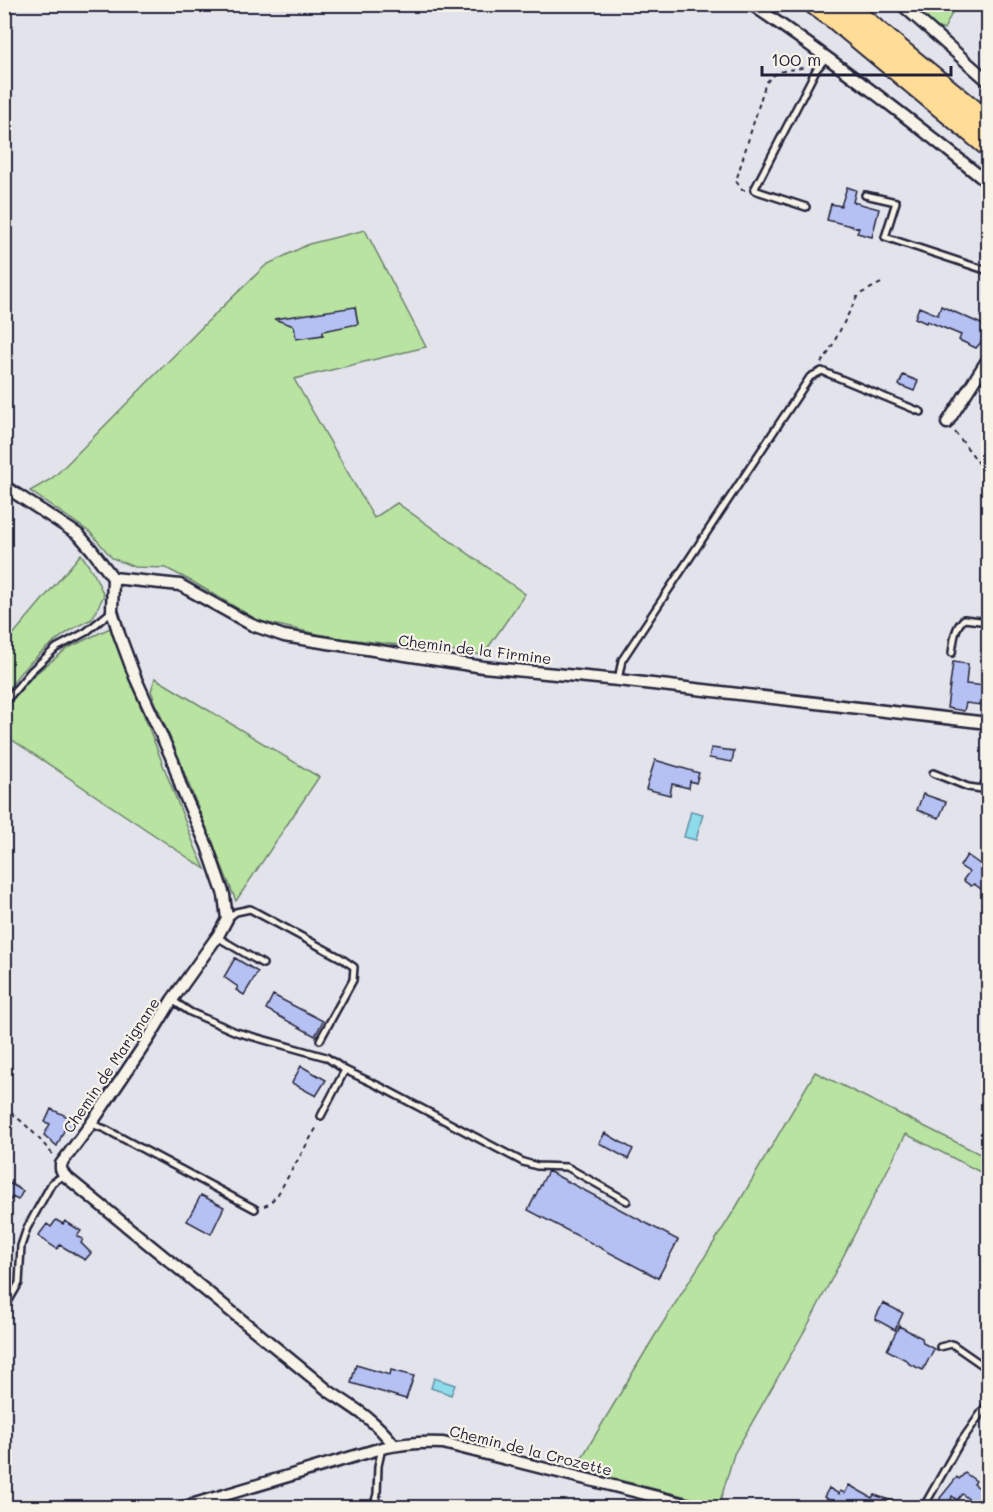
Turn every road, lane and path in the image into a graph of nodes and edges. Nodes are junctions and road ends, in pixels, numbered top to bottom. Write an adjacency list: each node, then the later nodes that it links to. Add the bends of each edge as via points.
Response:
1 (751, 4): 5 (street)
2 (814, 4): 8 (highway)
3 (844, 4): 7 (highway)
4 (901, 4): 6 (street)
5 (824, 60): 9 (street, via 932,136); 10 (lane); 10 (path, via 781,71 765,85 736,181 741,190)
6 (988, 81)
7 (988, 122)
8 (988, 146)
9 (988, 183)
10 (754, 190): 12 (lane)
11 (865, 195): 13 (lane, via 896,202 885,237)
12 (806, 207)
13 (988, 271)
14 (883, 282): 16 (path, via 858,295 829,352)
15 (988, 359): 18 (street)
16 (810, 377): 17 (lane, via 822,371); 25 (lane, via 622,660)
17 (921, 412)
18 (947, 423): 19 (path)
19 (988, 476)
20 (4, 486): 21 (street, via 79,535)
21 (113, 578): 22 (street); 25 (street, Chemin de la Firmine, via 180,585 252,625 284,636 483,667)
22 (112, 611): 26 (lane, via 86,632 56,648); 30 (street, via 135,677 207,846 224,895)
23 (988, 622): 24 (lane, via 964,619 959,623)
24 (952, 653)
25 (618, 680): 27 (street, Chemin de la Firmine)
26 (4, 701)
27 (988, 723)
28 (933, 773): 29 (lane, via 982,789)
29 (988, 776)
30 (227, 919): 31 (street, Chemin de Marignane); 34 (lane, via 250,909 354,967 353,980)
31 (217, 938): 32 (lane); 33 (street, Chemin de Marignane)
32 (263, 964)
33 (172, 1000): 35 (lane, via 236,1032 326,1057); 38 (street, Chemin de Marignane)
34 (320, 1040)
35 (345, 1070): 37 (lane); 40 (lane, via 523,1162 567,1167)
36 (4, 1108): 39 (path, via 30,1128)
37 (321, 1116): 41 (path, via 278,1194 270,1204)
38 (91, 1124): 39 (street, Chemin de Marignane); 41 (lane)
39 (63, 1170): 42 (lane, via 27,1228 21,1246 19,1283); 46 (street, via 330,1392 372,1420)
40 (627, 1201)
41 (255, 1209)
42 (8, 1302)
43 (940, 1347): 44 (lane, via 952,1344)
44 (988, 1369)
45 (988, 1402): 51 (lane)
46 (394, 1445): 47 (street, Chemin de la Crozette); 50 (street, Chemin de la Crozette, via 443,1443)
47 (382, 1448): 48 (street, Chemin de la Crozette); 49 (lane)
48 (181, 1508)
49 (373, 1508)
50 (701, 1508)
51 (923, 1508)

